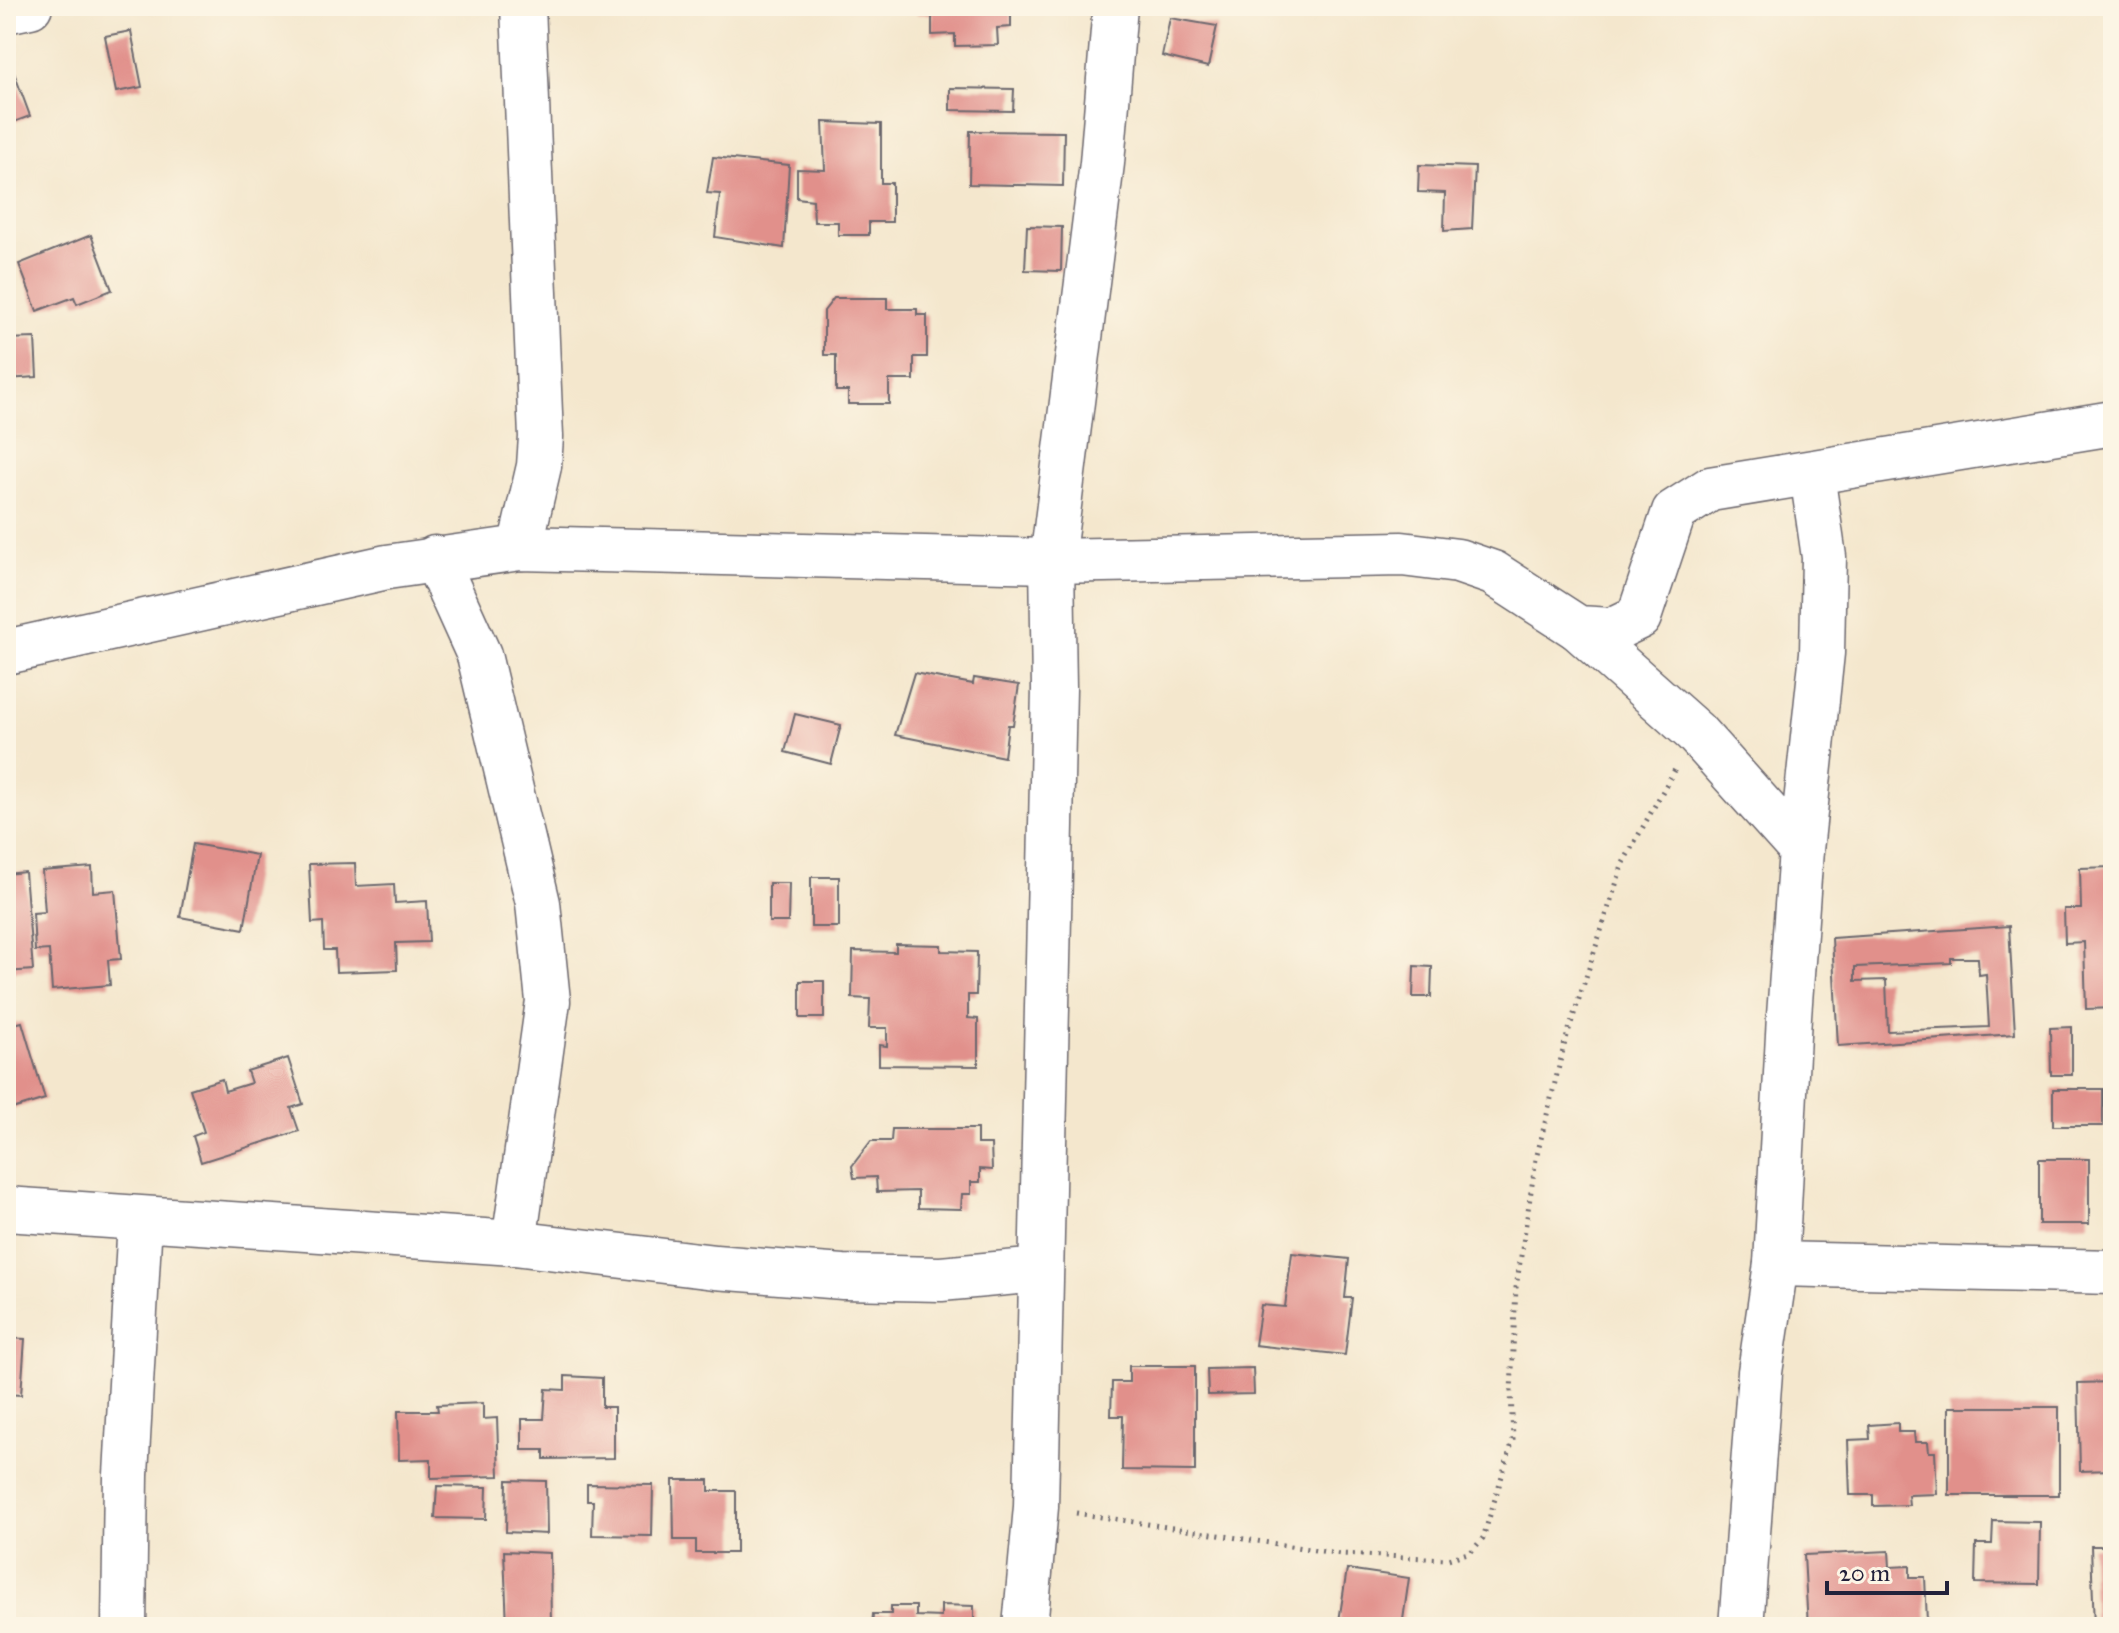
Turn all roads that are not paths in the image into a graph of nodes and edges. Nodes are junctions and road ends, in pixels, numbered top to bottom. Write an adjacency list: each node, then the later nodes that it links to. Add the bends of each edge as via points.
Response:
1 (30, 6): 4 (street)
2 (523, 6): 7 (street, via 541,437)
3 (1115, 6): 9 (street, via 1102,163)
4 (6, 11)
5 (2113, 423): 6 (street)
6 (1812, 474): 10 (street, via 1710,489 1674,512 1639,617 1612,630); 12 (street, via 1824,557 1823,640)
7 (520, 548): 8 (street); 9 (street)
8 (435, 558): 11 (street); 15 (street, via 479,655 540,917 548,1001)
9 (1052, 561): 10 (street, via 1402,554 1458,561 1493,573); 17 (street, via 1054,689)
10 (1578, 628): 12 (street, via 1695,732)
11 (6, 652)
12 (1801, 850): 16 (street)
13 (6, 1209): 14 (street)
14 (140, 1220): 15 (street); 19 (street)
15 (514, 1243): 17 (street, via 843,1277 941,1279)
16 (1776, 1264): 18 (street); 21 (street, via 1760,1372)
17 (1040, 1270): 20 (street, via 1036,1507)
18 (2113, 1272)
19 (124, 1627)
20 (1025, 1627)
21 (1741, 1627)

